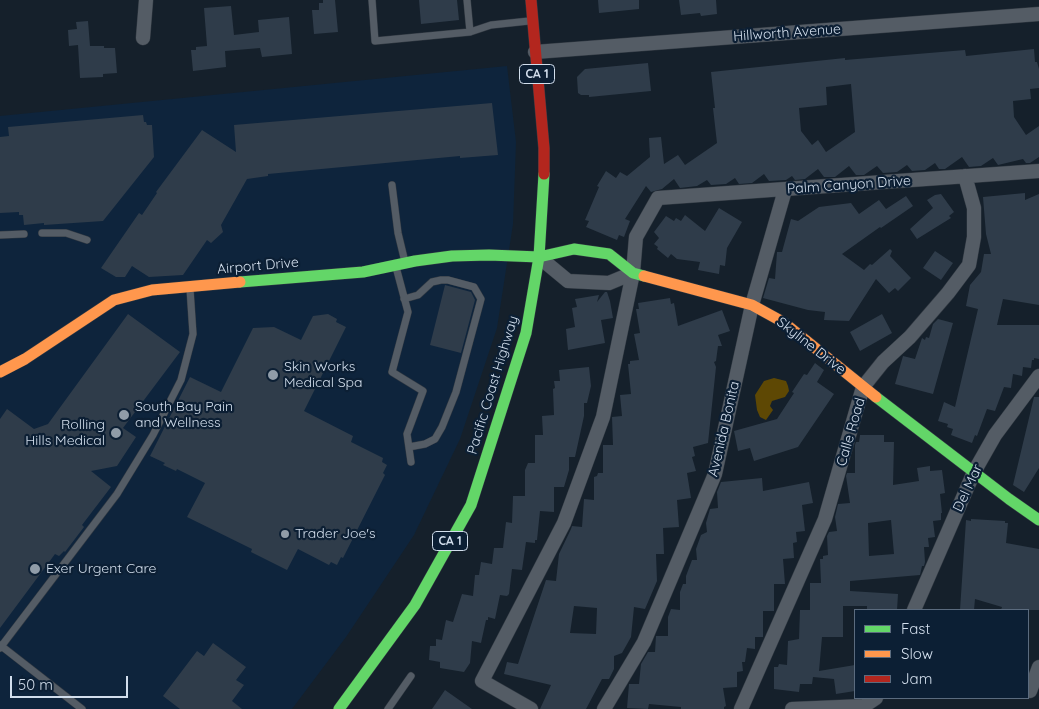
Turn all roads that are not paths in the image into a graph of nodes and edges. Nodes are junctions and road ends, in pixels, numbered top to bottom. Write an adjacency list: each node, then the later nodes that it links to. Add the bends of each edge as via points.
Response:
1 (146, 0): 8 (street)
2 (372, 0): 7 (lane, via 375,41)
3 (468, 0): 7 (lane)
4 (531, 0): 6 (main road, Pacific Coast Highway / CA 1)
5 (1039, 14): 9 (street, Hillworth Avenue)
6 (532, 21): 7 (lane, via 491,25); 9 (main road, Pacific Coast Highway / CA 1)
7 (470, 32)
8 (143, 38)
9 (535, 52): 18 (main road, Pacific Coast Highway / CA 1, via 544,148)
10 (1039, 171): 11 (street, Palm Canyon Drive)
11 (965, 176): 13 (street, Palm Canyon Drive); 26 (street, Calle Road, via 974,208 974,237 969,265 910,337 883,362)
12 (392, 184): 19 (lane)
13 (785, 190): 20 (street, Palm Canyon Drive, via 658,198 636,236); 23 (street, Avenida Bonita)
14 (42, 233): 17 (lane, via 66,233)
15 (24, 234): 16 (lane)
16 (0, 235)
17 (87, 240)
18 (539, 257): 19 (main road, Airport Drive, via 452,256); 20 (main road, Skyline Drive, via 574,248 609,254); 20 (street, via 568,281 609,284); 38 (main road, Pacific Coast Highway / CA 1, via 526,333 471,505 415,606)
19 (400, 264): 21 (main road, Airport Drive, via 363,272); 22 (lane)
20 (633, 273): 23 (main road, Skyline Drive); 40 (street, via 603,418 564,523 482,681)
21 (190, 287): 24 (main road, Airport Drive, via 152,290 114,300); 32 (lane, via 193,334 181,380 153,435 117,494)
22 (404, 299): 27 (lane, via 408,312 392,372 423,391 407,434); 27 (lane, via 418,295 432,282 448,280 474,287 481,299 456,392 442,427 436,439)
23 (752, 305): 26 (main road, Skyline Drive, via 783,322); 41 (street, Avenida Bonita, via 715,474 644,642)
24 (0, 372)
25 (1039, 376): 29 (street, Del Mar, via 995,436)
26 (863, 387): 29 (main road, Skyline Drive); 42 (street, Calle Road, via 825,520)
27 (409, 448): 28 (lane)
28 (411, 462)
29 (974, 472): 30 (main road, Skyline Drive); 31 (street, Del Mar)
30 (1039, 520)
31 (914, 609)
32 (0, 647): 37 (lane)
33 (1039, 667): 35 (street)
34 (411, 676): 39 (lane)
35 (1030, 691)
36 (874, 699): 43 (street, via 864,706)
37 (82, 709)
38 (339, 709)
39 (388, 709)
40 (531, 709)
41 (604, 709)
42 (741, 709)
43 (792, 709)

